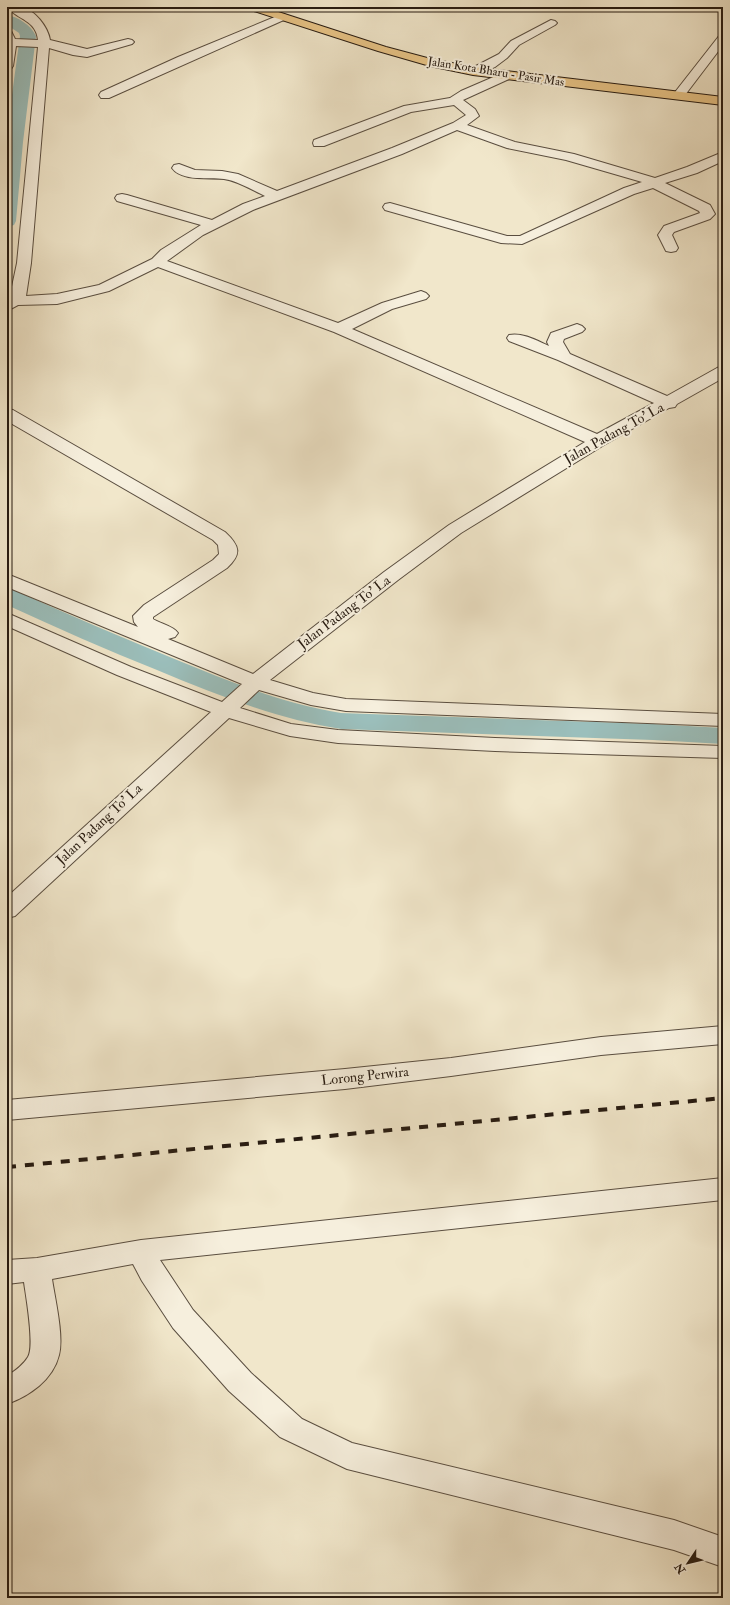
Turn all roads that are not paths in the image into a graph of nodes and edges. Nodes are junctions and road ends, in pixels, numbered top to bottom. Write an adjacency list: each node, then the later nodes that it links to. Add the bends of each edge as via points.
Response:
1 (252, 7): 5 (highway, Jalan Kota Bharu - Pasir Mas)
2 (38, 9): 3 (street)
3 (18, 11): 4 (street); 10 (street, via 32,18 41,27 44,35)
4 (7, 17)
5 (282, 17): 12 (highway, Jalan Kota Bharu - Pasir Mas, via 382,49); 14 (street)
6 (551, 23): 12 (street, via 515,43 503,56)
7 (10, 38): 10 (street); 11 (street)
8 (723, 38): 15 (street)
9 (128, 42): 10 (street, via 87,53)
10 (40, 43): 32 (street, via 24,263 18,296)
11 (7, 66)
12 (476, 71): 13 (highway, Jalan Kota Bharu - Pasir Mas)
13 (505, 76): 15 (highway, Jalan Kota Bharu - Pasir Mas); 16 (street, via 465,94)
14 (105, 95)
15 (678, 96): 17 (highway, Jalan Kota Bharu - Pasir Mas)
16 (456, 101): 18 (street, via 473,116); 19 (street, via 408,109)
17 (723, 101)
18 (457, 126): 22 (street, via 512,145 575,158); 23 (street)
19 (319, 143)
20 (723, 156): 22 (street, via 692,170)
21 (178, 168): 23 (street, via 193,174 232,177)
22 (655, 182): 25 (street, via 629,191 522,240 506,240); 27 (street, via 696,202 708,211 705,216 669,229 665,235)
23 (276, 196): 26 (street)
24 (122, 198): 26 (street)
25 (390, 208)
26 (212, 224): 28 (street, via 176,246)
27 (671, 248)
28 (157, 262): 29 (street); 32 (street, via 104,288 57,299)
29 (214, 284): 31 (street); 33 (street)
30 (421, 296): 33 (street, via 387,306)
31 (220, 300)
32 (10, 303)
33 (339, 329): 40 (street)
34 (577, 329): 36 (street, via 557,336 555,342)
35 (515, 338): 36 (street)
36 (564, 356): 38 (street)
37 (723, 371): 38 (street, Jalan Padang To' La)
38 (669, 403): 40 (street, Jalan Padang To' La)
39 (7, 414): 43 (street, via 226,542 228,557 151,609 143,616 144,622)
40 (598, 441): 43 (street, Jalan Padang To' La, via 455,529 324,626)
41 (7, 580): 43 (street)
42 (7, 619): 44 (street, via 97,660)
43 (259, 680): 44 (street, Jalan Padang To' La); 45 (street, via 320,702 346,705)
44 (229, 706): 46 (street, via 291,730 323,735 566,748); 47 (street, Jalan Padang To' La)
45 (723, 720)
46 (723, 752)
47 (7, 910)
48 (723, 1035): 49 (street, Lorong Perwira, via 601,1046 346,1079)
49 (7, 1110)
50 (723, 1189): 51 (street)
51 (142, 1251): 52 (street); 55 (street, via 152,1273 183,1319 240,1382 291,1428 347,1455 674,1535)
52 (37, 1270): 53 (street); 54 (street, via 44,1356 25,1382)
53 (7, 1272)
54 (7, 1391)
55 (723, 1552)

